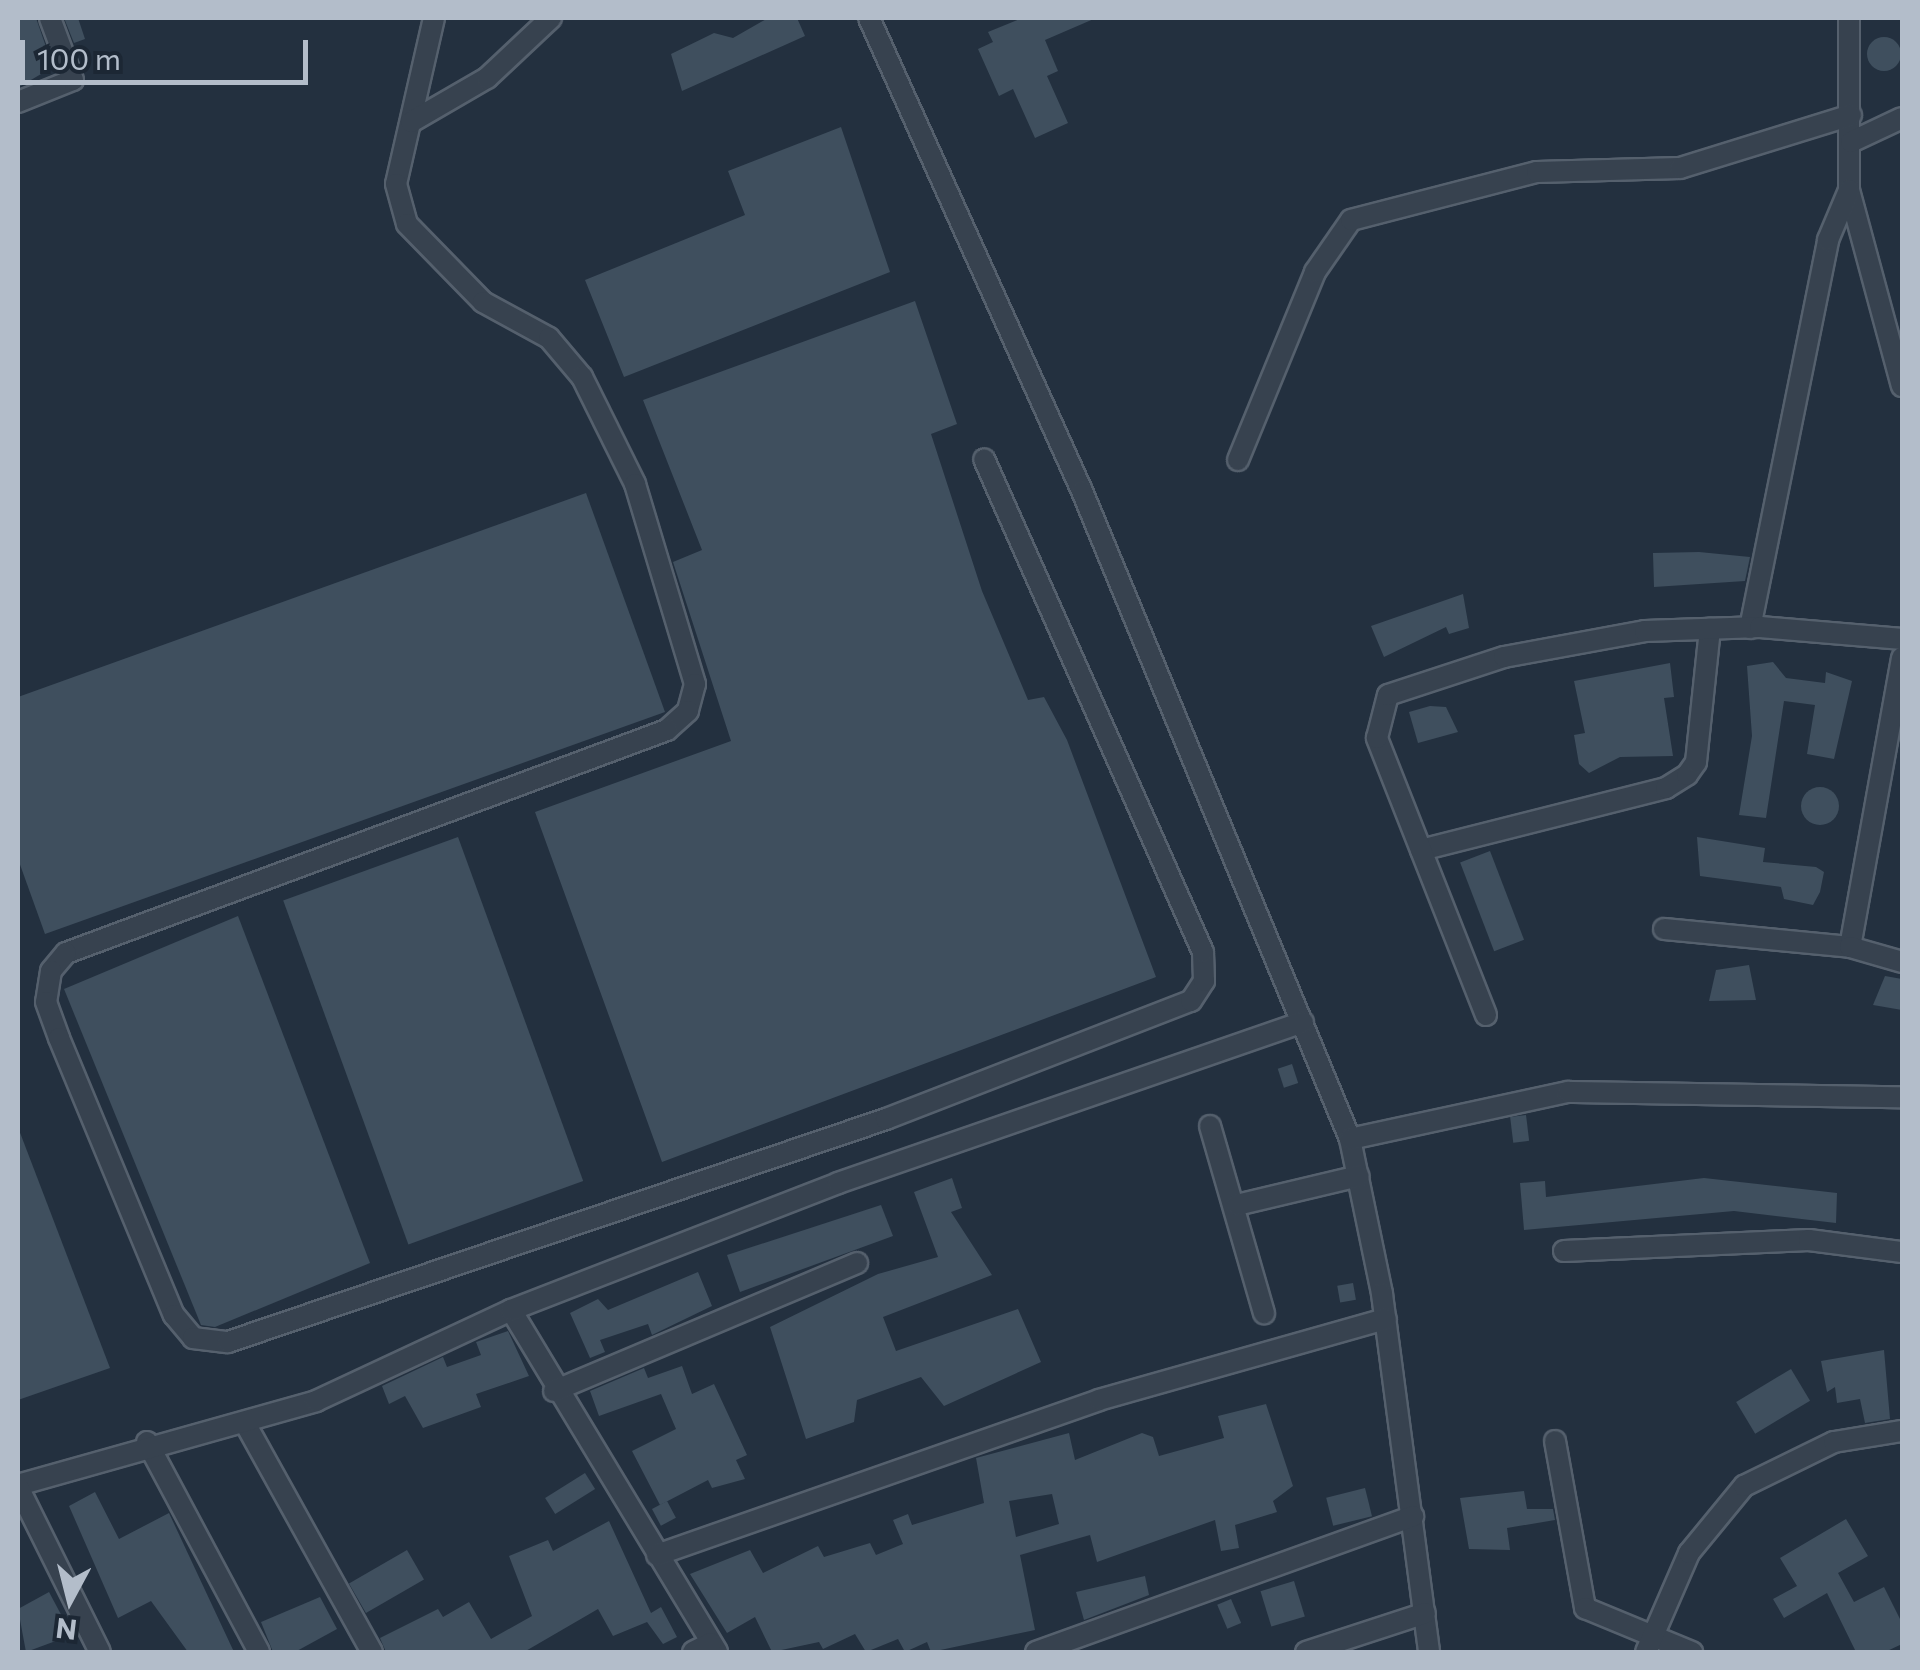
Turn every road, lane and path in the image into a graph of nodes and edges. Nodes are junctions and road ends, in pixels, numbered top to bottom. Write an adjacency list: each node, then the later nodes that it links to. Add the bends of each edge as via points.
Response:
1 (50, 18): 6 (street, via 73,80)
2 (434, 18): 9 (street)
3 (552, 18): 9 (street, via 487,78)
4 (869, 18): 24 (street, via 1082,491)
5 (1849, 18): 7 (street)
6 (18, 102)
7 (1851, 115): 10 (street); 14 (street, via 1680,168 1537,172 1351,220 1315,272)
8 (1902, 118): 10 (street)
9 (411, 122): 13 (street, via 396,184 407,224 483,302 549,338 582,378 635,484 696,684 688,711 666,730 66,953 51,971 46,1002 59,1038 174,1316 193,1338 246,1336 886,1118 1191,1001 1204,981 1204,952)
10 (1851, 142): 11 (street)
11 (1849, 190): 12 (street); 15 (street, via 1819,278)
12 (1902, 386)
13 (984, 459)
14 (1238, 460)
15 (1750, 628): 16 (street); 17 (street)
16 (1710, 629): 19 (street, via 1696,762 1686,775 1666,788); 19 (street, via 1504,657 1388,695 1377,738)
17 (1902, 639)
18 (1902, 658): 21 (street)
19 (1421, 850): 23 (street)
20 (1664, 929): 21 (street)
21 (1850, 947): 22 (street)
22 (1902, 962)
23 (1486, 1015)
24 (1303, 1022): 27 (street); 33 (street, via 838,1183)
25 (1902, 1097): 27 (street, via 1568,1092)
26 (1210, 1126): 29 (street)
27 (1350, 1139): 28 (street)
28 (1359, 1176): 29 (street); 35 (street)
29 (1237, 1205): 34 (street)
30 (1564, 1251): 31 (street, via 1809,1240)
31 (1902, 1252)
32 (858, 1263): 36 (street)
33 (511, 1310): 36 (street); 37 (street, via 316,1400)
34 (1264, 1313)
35 (1386, 1319): 42 (street); 43 (street, via 1099,1400)
36 (554, 1391): 43 (street)
37 (245, 1423): 40 (street); 50 (street)
38 (1902, 1431): 45 (street, via 1834,1442 1744,1486 1689,1552)
39 (1554, 1441): 45 (street, via 1585,1608)
40 (147, 1442): 41 (street); 49 (street)
41 (18, 1486): 48 (street)
42 (1413, 1516): 44 (street); 46 (street)
43 (657, 1555): 47 (street)
44 (1425, 1613): 52 (street); 53 (street)
45 (1648, 1642): 54 (street)
46 (1074, 1646): 51 (street)
47 (707, 1650)
48 (100, 1652)
49 (259, 1652)
50 (372, 1652)
51 (1036, 1652)
52 (1306, 1652)
53 (1430, 1652)
54 (1692, 1652)

